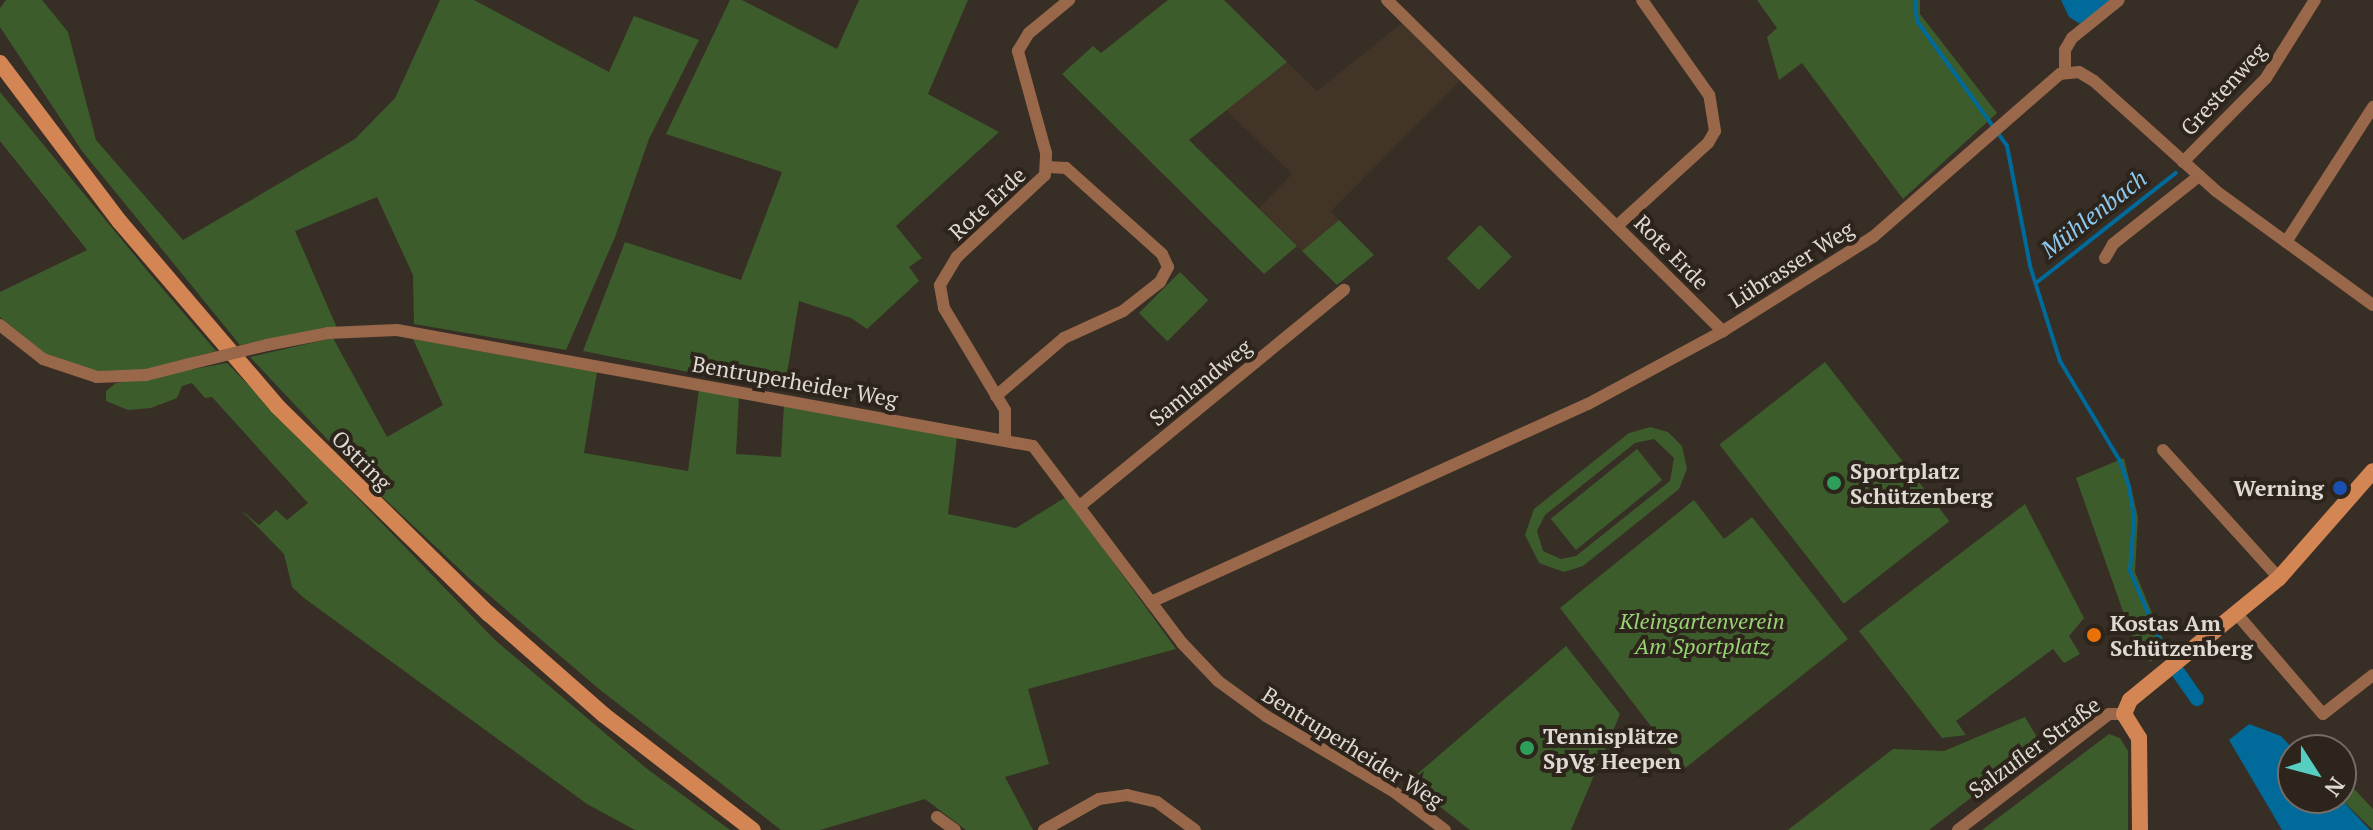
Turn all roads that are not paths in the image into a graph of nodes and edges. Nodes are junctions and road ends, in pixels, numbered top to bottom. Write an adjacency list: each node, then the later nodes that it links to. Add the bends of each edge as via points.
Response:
1 (1069, 0): 10 (street, Rote Erde, via 1029,33 1018,51)
2 (1387, 0): 12 (street, Rote Erde)
3 (1642, 0): 12 (street, via 1709,95 1715,131)
4 (2119, 0): 7 (street, via 2072,38 2065,50)
5 (2315, 0): 9 (street, Grestenweg, via 2266,78)
6 (0, 63): 30 (main road, Ostring, via 120,222 277,406 489,614 604,715)
7 (2065, 73): 9 (street, via 2079,72 2094,81); 18 (street, Lübrasser Weg, via 2054,76 1873,237)
8 (2373, 107): 13 (street)
9 (2183, 162): 11 (street)
10 (1048, 167): 19 (street, Rote Erde, via 1039,184 950,265 940,285 944,308); 19 (street, via 1066,168 1162,254 1168,267 1160,282 1123,311 1064,338)
11 (2199, 176): 13 (street); 14 (street, via 2113,244)
12 (1617, 226): 18 (street, Rote Erde)
13 (2286, 242): 16 (street)
14 (2105, 258)
15 (1344, 290): 23 (street, Samlandweg)
16 (2373, 305)
17 (0, 325): 20 (street, Bentruperheider Weg, bridge, via 43,359 97,377 146,375 328,333 397,330)
18 (1723, 331): 25 (street, Lübrasser Weg, via 1588,404)
19 (996, 396): 20 (street, Rote Erde, via 1007,417)
20 (1005, 438): 23 (street, Bentruperheider Weg, via 1040,451)
21 (2163, 450): 24 (street)
22 (2373, 471): 24 (main road, Salzufler Straße)
23 (1081, 505): 25 (street, Bentruperheider Weg)
24 (2279, 578): 26 (main road, Salzufler Straße)
25 (1151, 602): 34 (street, Bentruperheider Weg, via 1225,687 1393,791)
26 (2236, 613): 27 (street, via 2323,714); 28 (main road, Salzufler Straße, via 2138,691)
27 (2373, 675)
28 (2124, 714): 35 (street, Salzufler Straße, via 2109,714); 36 (main road, via 2139,738)
29 (937, 817): 31 (street)
30 (753, 830)
31 (955, 830)
32 (1044, 830): 33 (street, via 1099,799 1127,795 1157,802)
33 (1195, 830)
34 (1445, 830)
35 (1958, 830)
36 (2140, 830)

